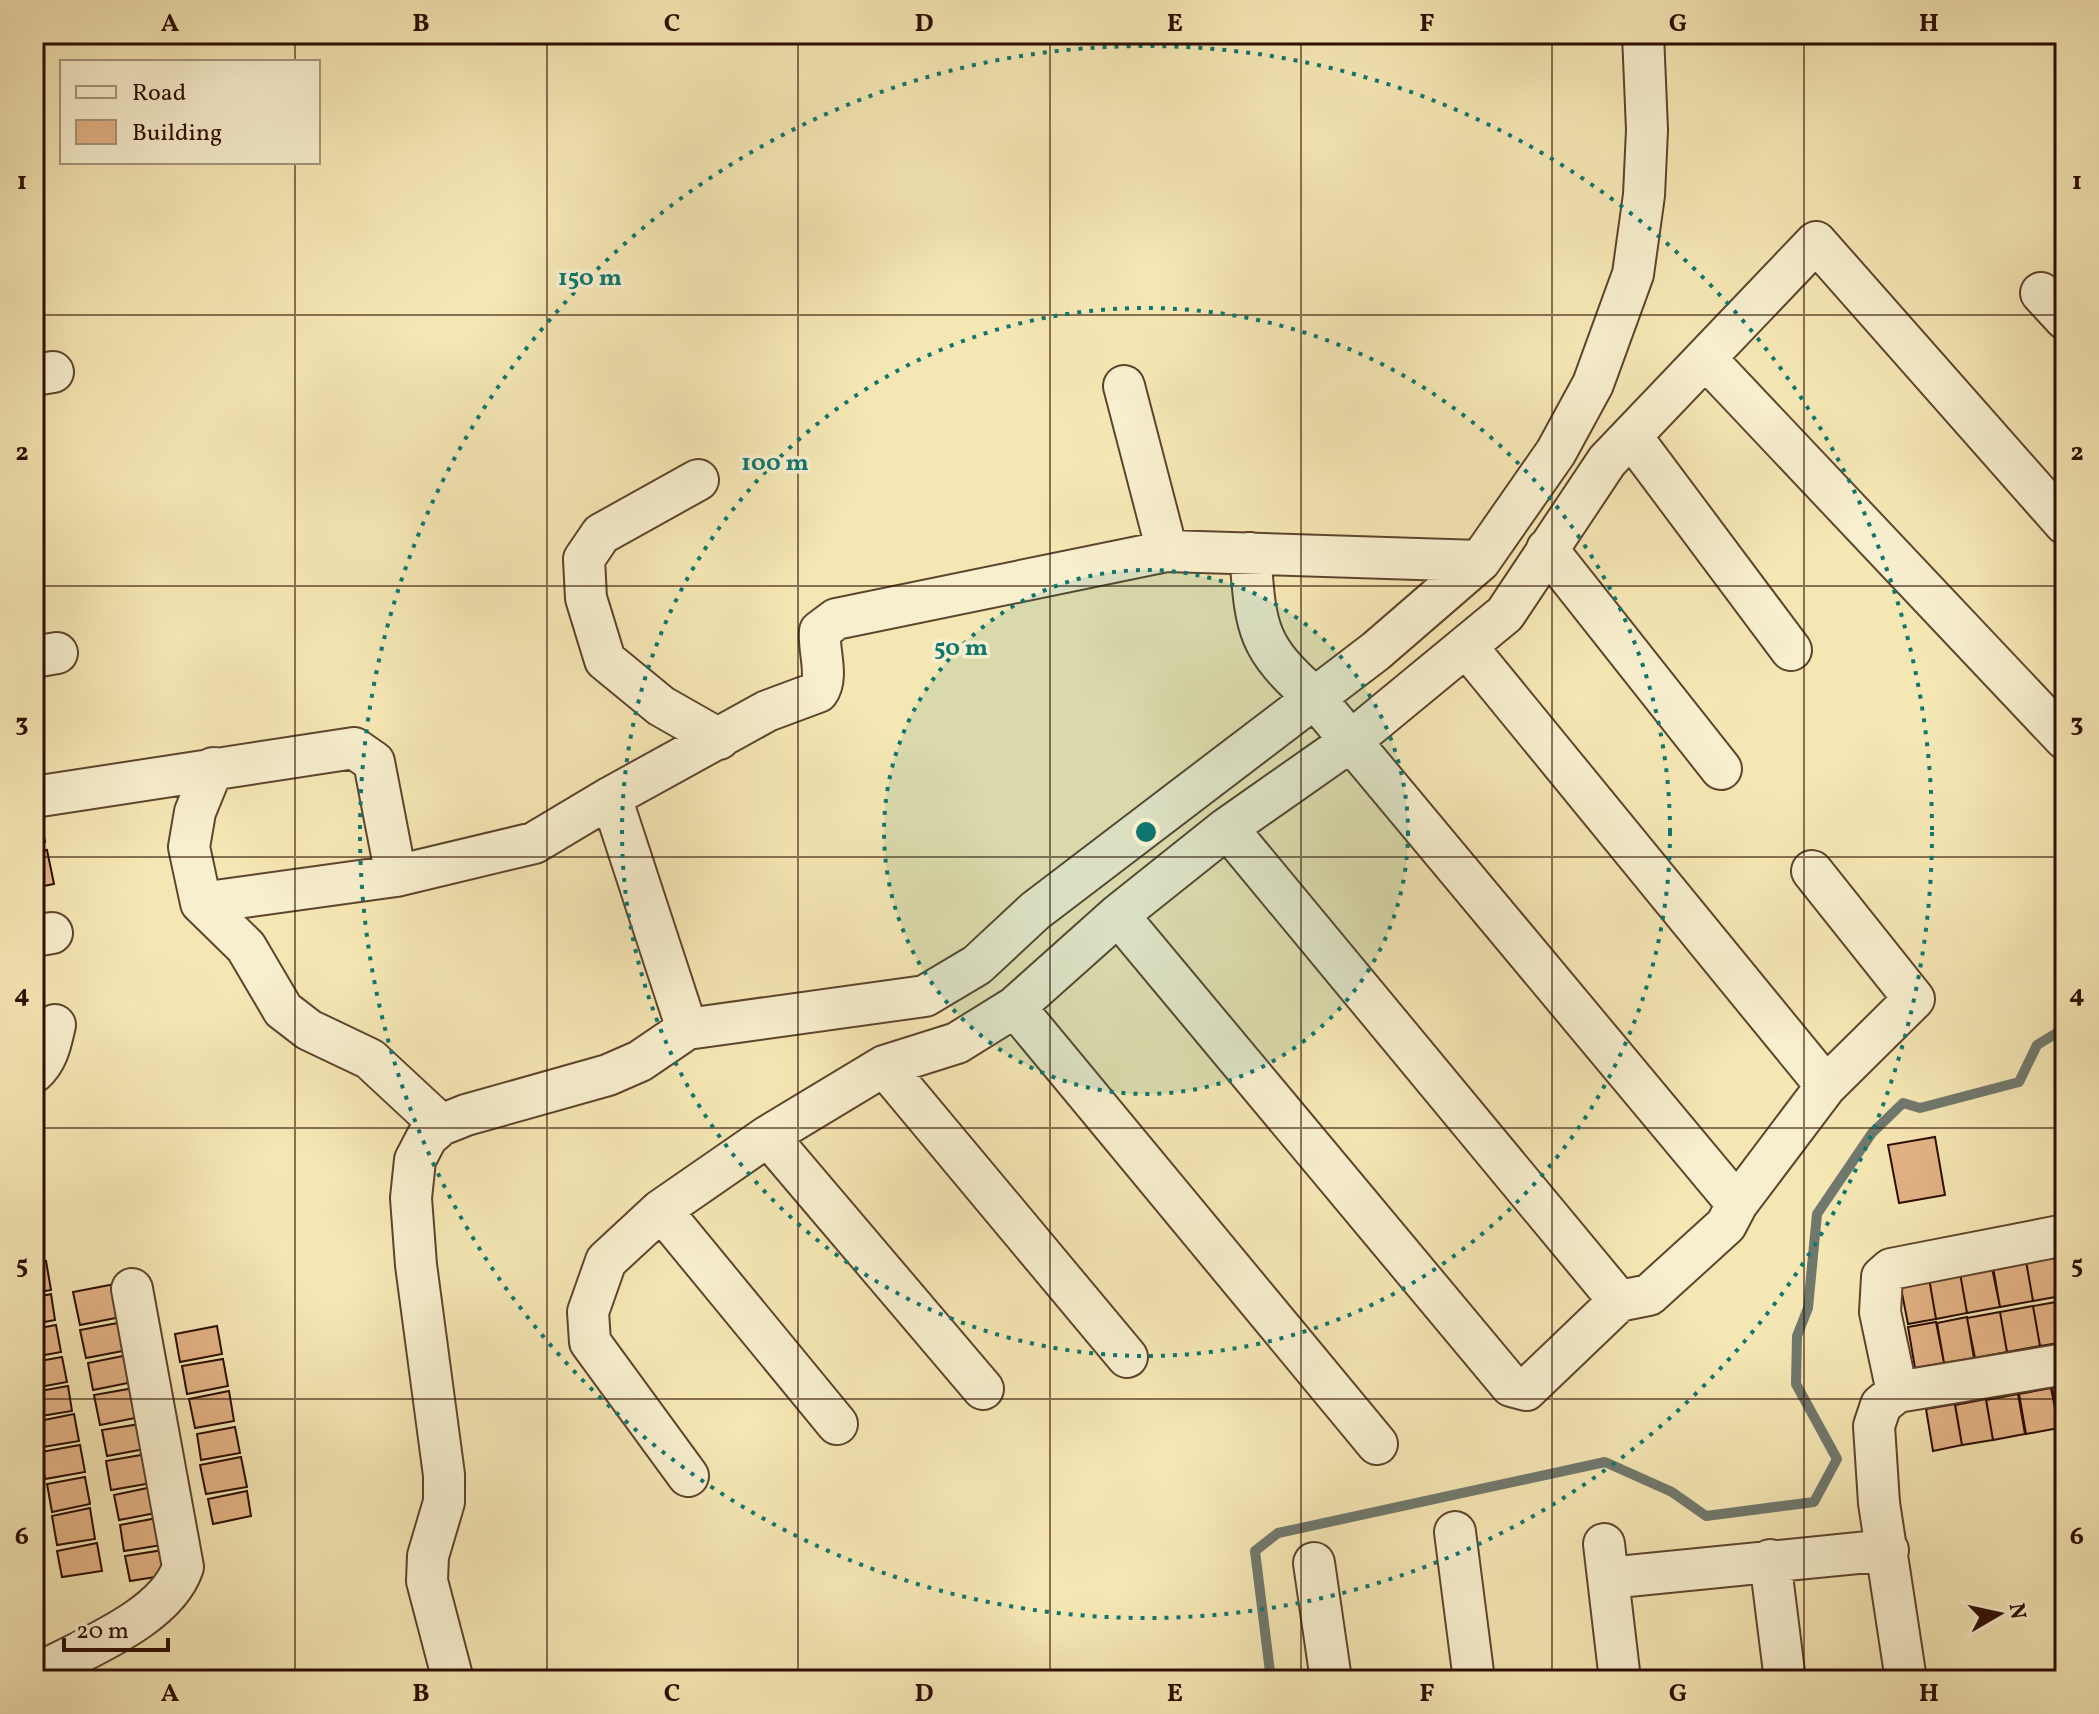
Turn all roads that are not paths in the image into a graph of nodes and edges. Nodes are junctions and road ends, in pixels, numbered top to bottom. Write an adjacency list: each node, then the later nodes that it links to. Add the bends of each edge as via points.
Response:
1 (1643, 34): 10 (street, via 1645,182 1633,274 1593,384 1556,452)
2 (1707, 360): 4 (street); 6 (street, via 1816,242); 15 (street)
3 (1124, 386): 8 (street)
4 (1631, 436): 7 (street, via 1607,461); 12 (street)
5 (698, 480): 14 (street, via 601,534 584,559 586,598 605,660 661,706)
6 (2065, 524)
7 (1547, 549): 11 (street, via 1505,614); 18 (street)
8 (1167, 551): 9 (street); 14 (street, via 836,619 820,631 824,679 818,692 767,711)
9 (1250, 553): 10 (street); 13 (street, via 1261,638 1286,673)
10 (1480, 561): 13 (street)
11 (1466, 646): 16 (street); 31 (street)
12 (1791, 650)
13 (1314, 697): 16 (street); 28 (street, via 1035,911 977,965 925,996)
14 (719, 739): 20 (street)
15 (2065, 739)
16 (1351, 741): 21 (street); 34 (street)
17 (213, 768): 19 (street); 23 (street, via 341,748 363,753 374,762); 24 (street, via 195,812 189,847)
18 (1721, 769)
19 (34, 797)
20 (611, 797): 23 (street, via 534,843); 28 (street)
21 (1227, 828): 25 (street); 38 (street)
22 (1812, 871): 31 (street, via 1914,999)
23 (396, 876): 24 (street)
24 (201, 903): 32 (street, via 246,947 283,1010 309,1030 370,1059)
25 (1118, 915): 26 (street); 38 (street, via 1511,1386 1526,1390)
26 (1015, 1007): 29 (street, via 957,1043); 44 (street)
27 (55, 1025): 30 (street, via 42,1065)
28 (687, 1029): 32 (street, via 640,1061 608,1075)
29 (884, 1066): 33 (street); 39 (street)
30 (34, 1072)
31 (1826, 1086): 34 (street)
32 (441, 1125): 51 (street, via 427,1137 415,1160 411,1198 444,1475 444,1502 428,1556 427,1581)
33 (768, 1136): 35 (street); 41 (street)
34 (1737, 1204): 38 (street, via 1726,1225 1649,1295)
35 (661, 1210): 43 (street); 45 (street, via 606,1261 588,1312 590,1342)
36 (2065, 1235): 42 (street, via 1891,1269 1882,1277 1880,1312)
37 (132, 1289): 50 (street, via 183,1567 176,1588 154,1609)
38 (1619, 1301)
39 (1127, 1357)
40 (2065, 1364): 42 (street)
41 (983, 1389)
42 (1897, 1392): 47 (street, via 1881,1405 1874,1426)
43 (837, 1424)
44 (1377, 1444)
45 (688, 1476)
46 (1455, 1532): 53 (street)
47 (1888, 1550): 48 (street); 56 (street)
48 (1770, 1560): 54 (street, via 1606,1561); 55 (street)
49 (1314, 1563): 52 (street)
50 (38, 1667)
51 (453, 1680)
52 (1331, 1680)
53 (1474, 1680)
54 (1620, 1680)
55 (1785, 1680)
56 (1906, 1680)

